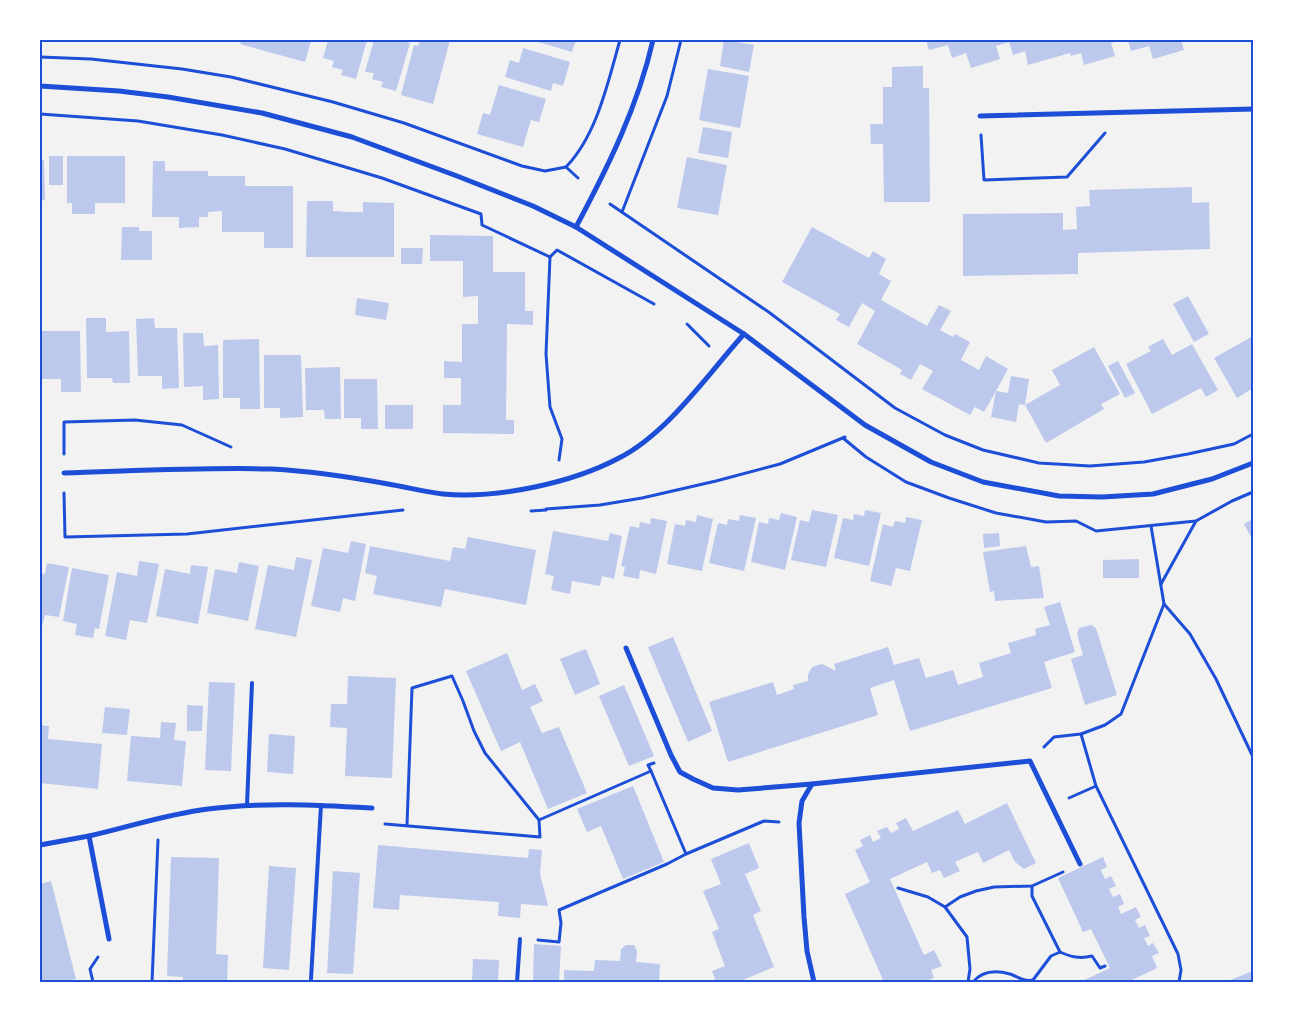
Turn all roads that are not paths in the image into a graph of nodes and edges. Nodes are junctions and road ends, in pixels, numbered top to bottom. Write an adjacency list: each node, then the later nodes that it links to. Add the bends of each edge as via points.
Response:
1 (653, 40): 5 (street, via 620,141)
2 (40, 86): 5 (street, via 168,97 262,113 304,124 352,137 430,166)
3 (1253, 109): 4 (street)
4 (980, 116)
5 (576, 227): 6 (street)
6 (744, 334): 7 (street, via 865,424 931,462 983,482 1059,496 1153,494 1212,479); 8 (street, via 672,417 647,439 620,458 589,472 525,489 496,494 442,494 356,478 272,470)
7 (1253, 463)
8 (64, 473)
9 (626, 648): 11 (street, via 680,772 713,788 738,790)
10 (252, 684): 12 (lane)
11 (812, 784): 17 (street, via 1030,761); 22 (street, via 802,801 799,823 807,951)
12 (247, 805): 13 (street); 15 (street, via 159,817)
13 (321, 805): 14 (street); 20 (lane)
14 (372, 808)
15 (89, 836): 16 (street); 19 (street)
16 (40, 845)
17 (1080, 864)
18 (520, 939): 21 (lane)
19 (109, 940)
20 (311, 979)
21 (517, 982)
22 (814, 982)

